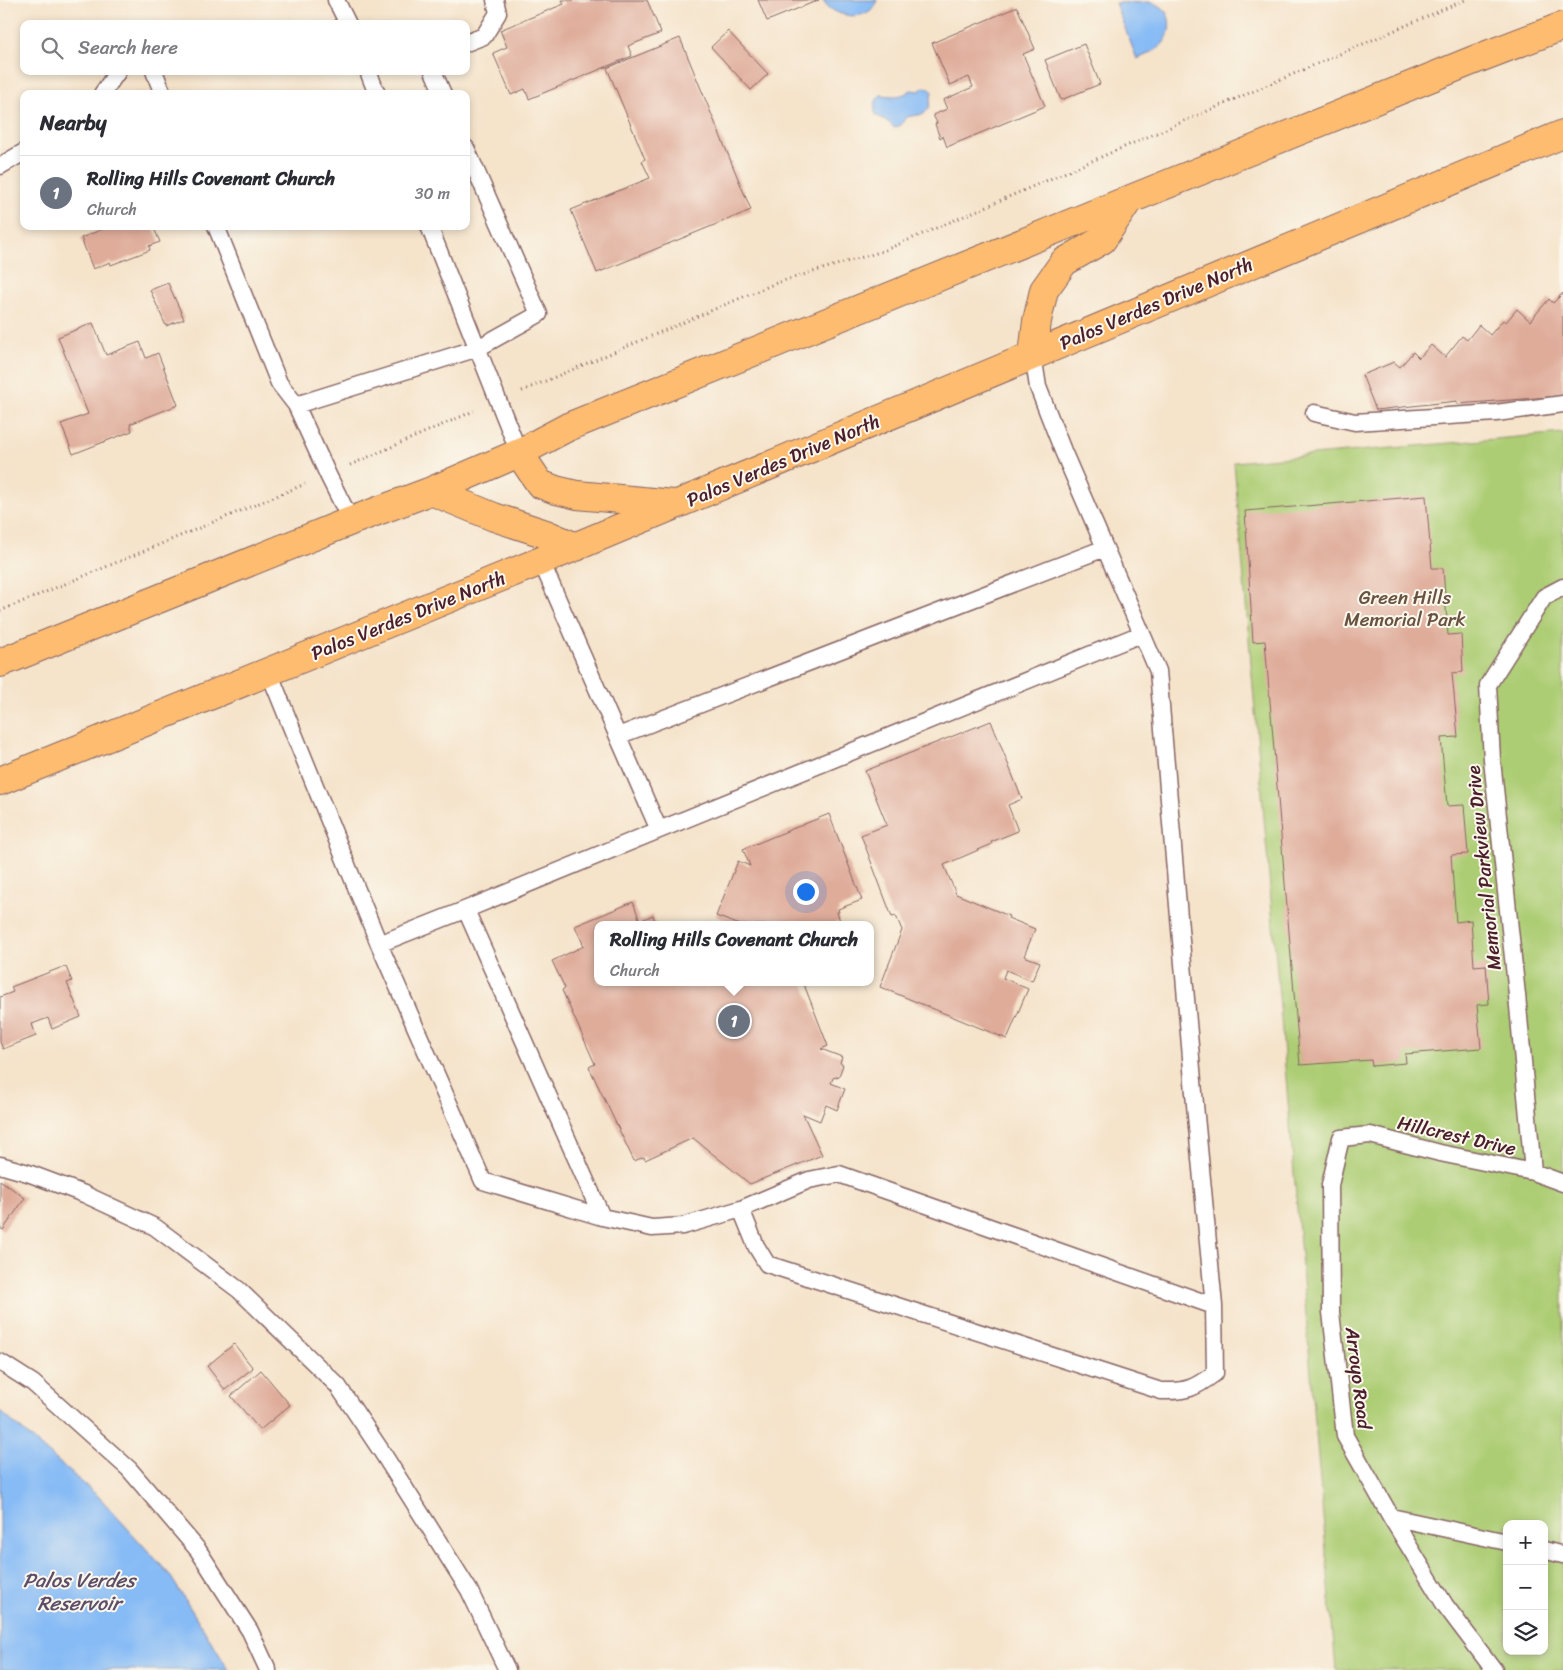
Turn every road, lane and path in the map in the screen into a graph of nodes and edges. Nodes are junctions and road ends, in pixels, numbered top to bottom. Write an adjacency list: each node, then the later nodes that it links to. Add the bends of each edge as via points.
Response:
1 (336, 0): 4 (lane)
2 (495, 0): 6 (lane, via 498,13 484,36)
3 (1465, 0): 24 (path, via 884,251 776,283)
4 (346, 20)
5 (1563, 26): 19 (main road)
6 (470, 41)
7 (115, 75): 11 (lane)
8 (156, 75): 12 (lane)
9 (370, 75): 13 (lane)
10 (435, 75): 14 (lane)
11 (105, 90)
12 (161, 90)
13 (375, 90)
14 (441, 90)
15 (1563, 134): 23 (main road, Palos Verdes Drive North)
16 (20, 154): 18 (lane)
17 (470, 157): 22 (lane, via 539,314)
18 (0, 166)
19 (1128, 201): 23 (main road, via 1102,240 1064,262 1044,290); 28 (main road, via 568,428)
20 (218, 230): 26 (lane, via 279,383)
21 (431, 230): 22 (lane)
22 (478, 348): 24 (lane); 26 (lane)
23 (1033, 354): 31 (main road, Palos Verdes Drive North); 34 (lane, via 1038,387)
24 (499, 400): 28 (lane); 29 (path)
25 (1563, 404): 27 (lane, via 1496,413 1356,422)
26 (296, 405): 29 (lane)
27 (1314, 413)
28 (519, 453): 30 (main road); 31 (main road, via 540,484 556,490)
29 (328, 475): 32 (lane); 37 (path)
30 (431, 490): 32 (main road); 33 (main road)
31 (678, 505): 33 (main road, Palos Verdes Drive North)
32 (351, 521): 39 (main road)
33 (576, 547): 35 (main road, Palos Verdes Drive North)
34 (1104, 548): 38 (lane); 41 (lane)
35 (541, 562): 40 (main road, Palos Verdes Drive North); 41 (lane)
36 (1563, 587): 48 (lane, Memorial Parkview Drive, via 1544,597 1488,685 1492,760)
37 (0, 611)
38 (1141, 634): 43 (lane); 52 (lane, via 1158,672)
39 (0, 663)
40 (269, 672): 42 (main road, Palos Verdes Drive North); 45 (lane)
41 (618, 736): 43 (lane)
42 (0, 781)
43 (659, 830): 44 (lane)
44 (466, 910): 45 (lane); 51 (lane)
45 (379, 944): 51 (lane, via 483,1181)
46 (1341, 1138): 48 (lane, Hillcrest Drive, via 1370,1135); 54 (lane, Arroyo Road, via 1330,1185 1331,1312 1345,1436)
47 (0, 1164): 59 (lane, via 84,1194 155,1227 239,1290 338,1386 470,1590)
48 (1533, 1172): 49 (lane, Hillcrest Drive)
49 (1563, 1183)
50 (741, 1208): 51 (lane, via 683,1226 652,1228); 52 (lane, via 809,1180 839,1174); 52 (lane, via 767,1264 1161,1390 1179,1392 1198,1386 1215,1373)
51 (602, 1217)
52 (1214, 1306)
53 (0, 1362): 58 (lane, via 33,1383 129,1469 198,1550 250,1631)
54 (1391, 1517): 55 (lane); 60 (lane, Arroyo Road, via 1445,1605)
55 (1503, 1541)
56 (1548, 1551): 57 (lane)
57 (1563, 1555)
58 (268, 1670)
59 (507, 1670)
60 (1494, 1670)

